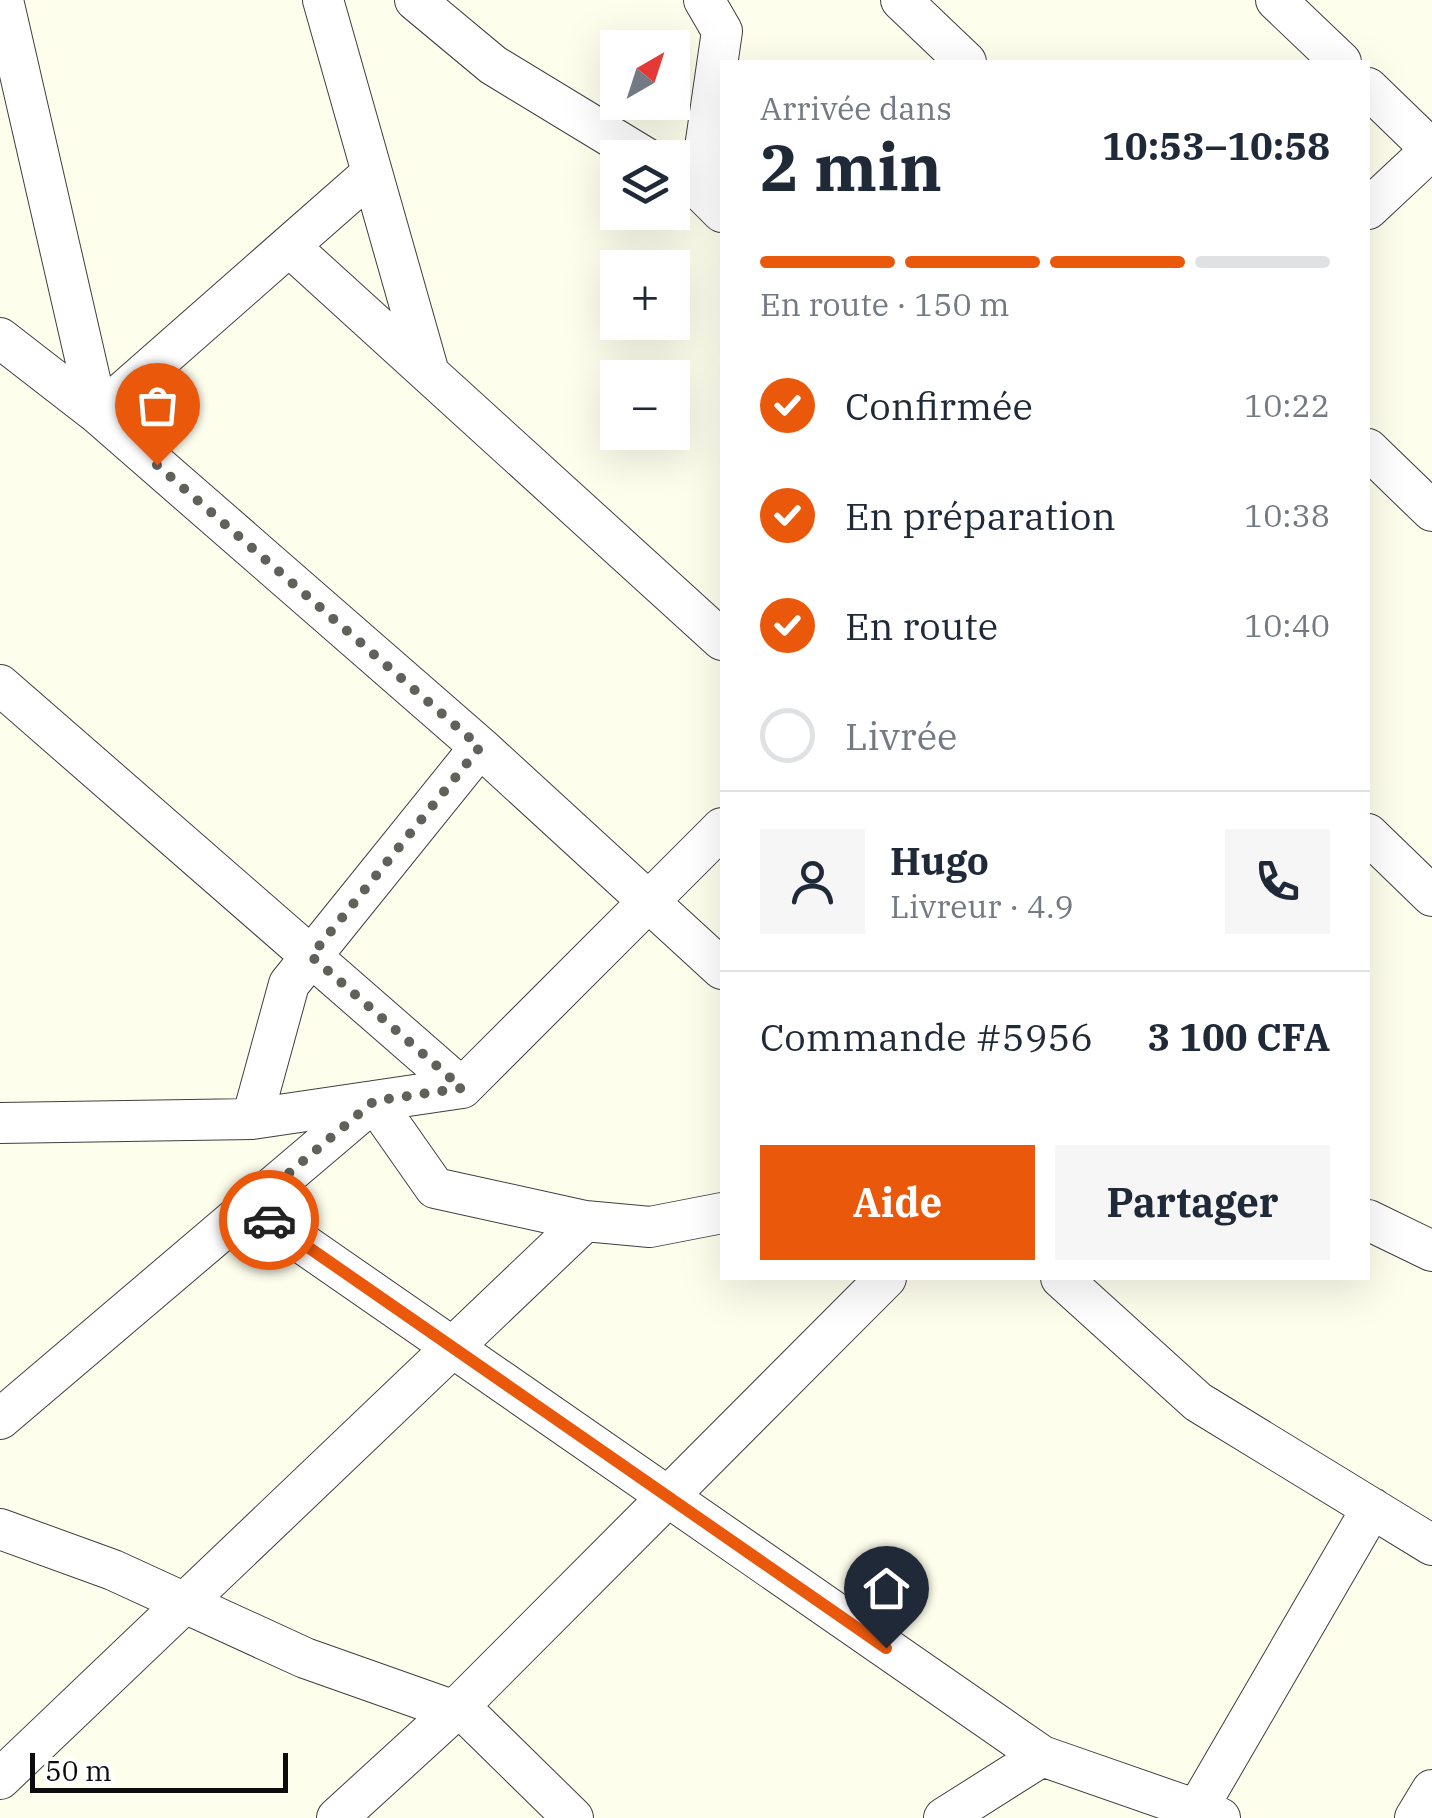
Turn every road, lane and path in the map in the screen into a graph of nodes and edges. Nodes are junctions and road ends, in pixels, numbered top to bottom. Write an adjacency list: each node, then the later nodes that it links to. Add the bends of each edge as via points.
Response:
1 (4, 0): 18 (street)
2 (324, 0): 12 (street)
3 (415, 0): 10 (street, via 492,65)
4 (704, 0): 13 (street, via 722,31)
5 (901, 0): 7 (street)
6 (1276, 0): 8 (street)
7 (964, 60)
8 (1339, 60)
9 (1370, 90): 11 (street)
10 (616, 140)
11 (1432, 150): 14 (street)
12 (372, 173): 15 (street); 17 (street)
13 (698, 192)
14 (1370, 207)
15 (289, 246): 17 (street); 18 (street)
16 (0, 338): 18 (street)
17 (429, 373): 21 (street)
18 (98, 414): 23 (street)
19 (1370, 451): 20 (street)
20 (1432, 511)
21 (720, 638)
22 (0, 685): 28 (street)
23 (480, 747): 27 (street); 28 (street)
24 (720, 830): 27 (street)
25 (1370, 836): 26 (street)
26 (1426, 879)
27 (649, 901): 29 (street); 30 (street)
28 (311, 956): 30 (street); 32 (street, via 288,984)
29 (720, 966)
30 (462, 1088): 31 (street)
31 (374, 1101): 32 (street); 34 (street); 36 (street, via 434,1188)
32 (252, 1118): 33 (street)
33 (6, 1134)
34 (250, 1206): 41 (street); 42 (street)
35 (720, 1213): 36 (street, via 650,1228)
36 (586, 1221): 41 (street)
37 (1370, 1221): 38 (street)
38 (1432, 1251)
39 (884, 1280): 43 (street)
40 (1063, 1280): 44 (street, via 1198,1402)
41 (453, 1348): 43 (street); 47 (street)
42 (0, 1419)
43 (668, 1496): 48 (street); 49 (street)
44 (1372, 1508): 46 (street); 52 (street)
45 (0, 1530): 47 (street)
46 (1432, 1544)
47 (186, 1604): 48 (street, via 305,1658); 50 (street)
48 (454, 1710): 53 (street); 54 (street, via 469,1716)
49 (1042, 1756): 52 (street); 55 (street)
50 (0, 1779)
51 (1432, 1790): 56 (street)
52 (1203, 1815)
53 (337, 1818)
54 (573, 1818)
55 (944, 1818)
56 (1416, 1818)

